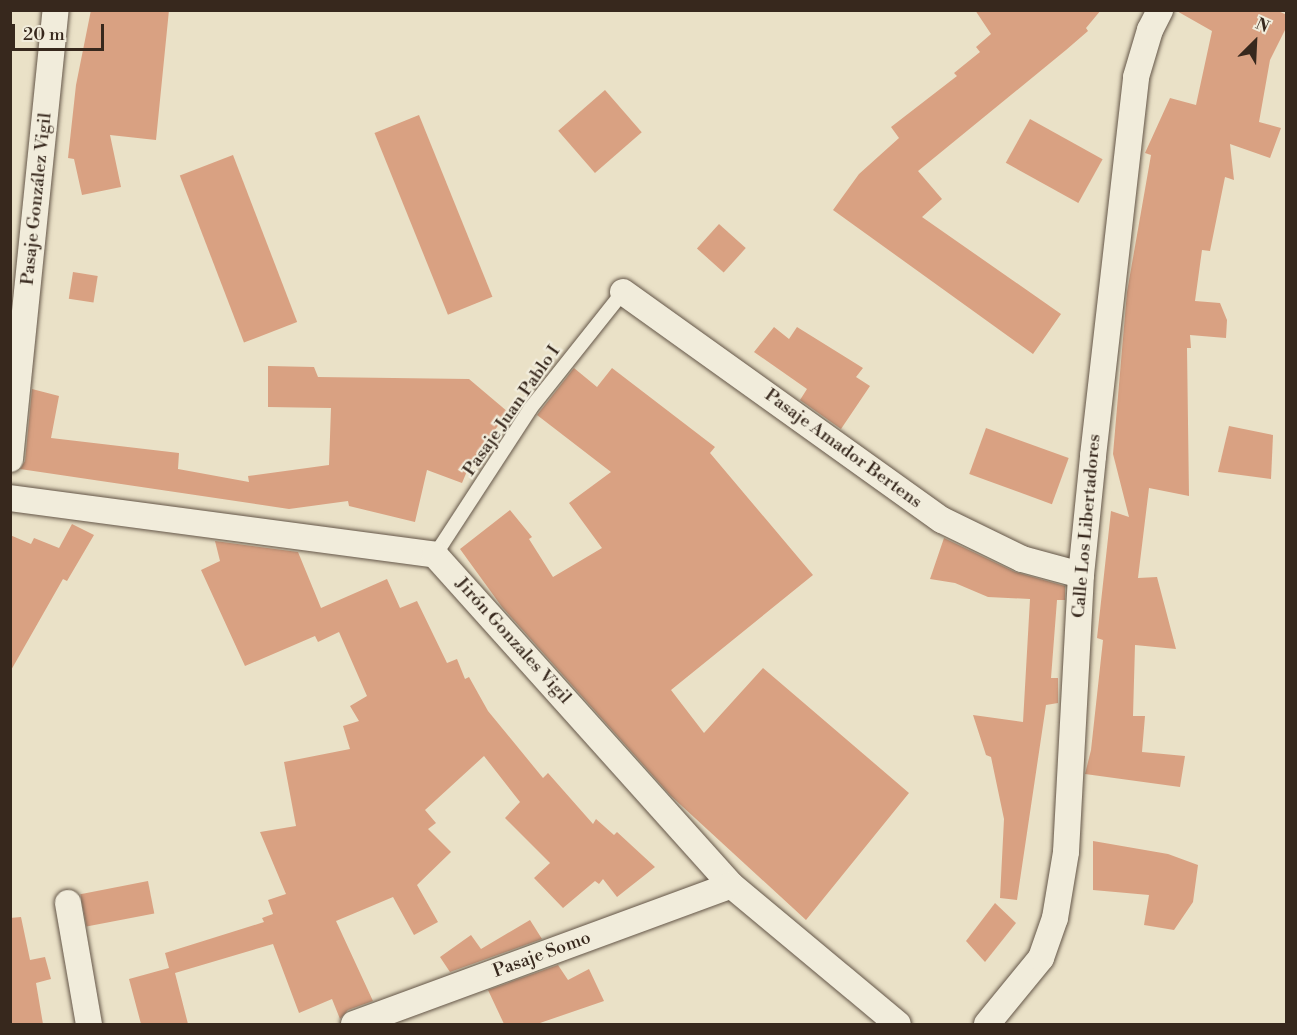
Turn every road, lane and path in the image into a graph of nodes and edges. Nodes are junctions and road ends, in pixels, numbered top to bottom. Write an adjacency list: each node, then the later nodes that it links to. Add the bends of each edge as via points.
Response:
1 (56, 10): 4 (street, Pasaje González Vigil)
2 (1160, 10): 7 (street, Calle Los Libertadores, via 1136,77)
3 (623, 292): 6 (lane, Pasaje Juan Pablo I, via 530,410); 7 (street, Pasaje Amador Bertens, via 942,520 1022,559)
4 (10, 459)
5 (10, 498): 6 (street)
6 (435, 555): 8 (street, Jirón Gonzales Vigil)
7 (1081, 575): 13 (street, Calle Los Libertadores, via 1066,852 1055,918 1041,958)
8 (731, 885): 11 (street, Pasaje Somo); 12 (street, Jirón Gonzales Vigil)
9 (68, 903): 10 (street)
10 (89, 1024)
11 (354, 1024)
12 (898, 1024)
13 (987, 1024)

